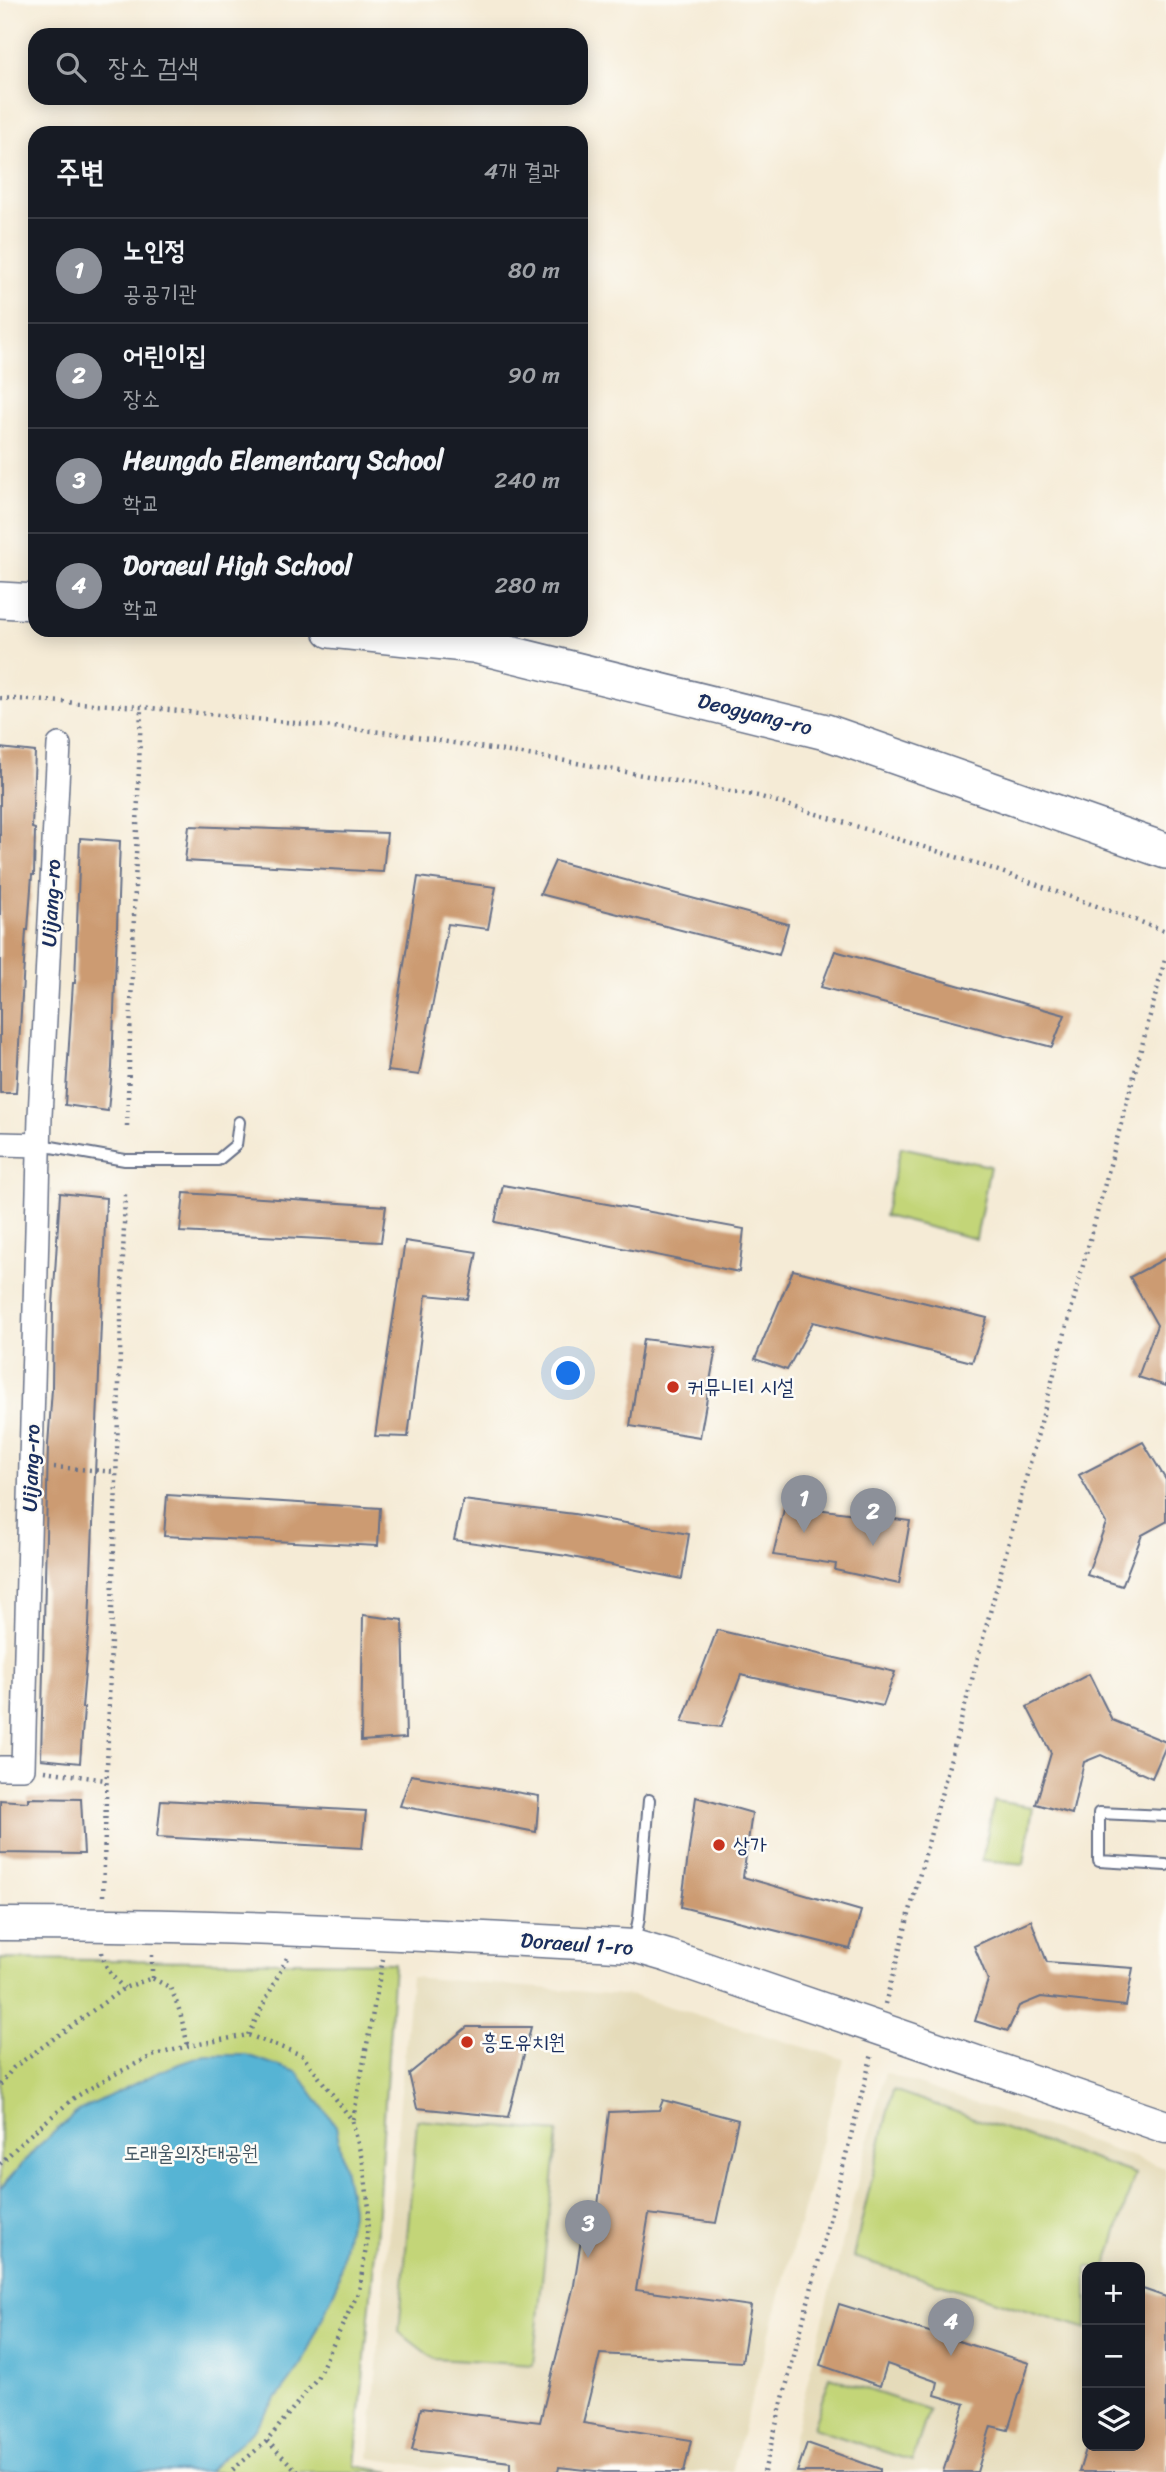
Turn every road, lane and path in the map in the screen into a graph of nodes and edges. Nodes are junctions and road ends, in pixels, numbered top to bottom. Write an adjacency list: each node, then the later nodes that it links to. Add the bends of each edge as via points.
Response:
1 (0, 600): 2 (main road)
2 (28, 602)
3 (398, 637): 7 (main road, Deogyang-ro, via 474,645 826,732)
4 (0, 698): 5 (path)
5 (141, 706): 8 (path, via 391,733 758,796 979,863); 11 (path)
6 (59, 745): 13 (street, Uijang-ro)
7 (1166, 851)
8 (1166, 931)
9 (1166, 956): 31 (path)
10 (239, 1122): 13 (lane, via 236,1145 218,1160 125,1160)
11 (127, 1126)
12 (0, 1144): 13 (street)
13 (40, 1145): 17 (street, Uijang-ro)
14 (125, 1193): 16 (path)
15 (53, 1467): 16 (path)
16 (116, 1472): 18 (path)
17 (12, 1768): 18 (path)
18 (106, 1780): 22 (path)
19 (649, 1800): 24 (lane)
20 (1166, 1816): 21 (lane, via 1099,1812 1099,1861)
21 (1166, 1865)
22 (103, 1896)
23 (0, 1924): 24 (street, Doraeul 1-ro, via 388,1932)
24 (634, 1946): 37 (street, Doraeul 1-ro)
25 (102, 1952): 30 (path, via 113,1978)
26 (152, 1952): 29 (path)
27 (289, 1953): 32 (path)
28 (384, 1955): 36 (path)
29 (152, 1978): 30 (path); 33 (path, via 170,1988)
30 (124, 1988): 35 (path, via 13,2068)
31 (885, 2005)
32 (248, 2035): 33 (path); 36 (path, via 302,2055)
33 (188, 2046): 38 (path, via 152,2056 74,2098)
34 (873, 2050): 42 (path)
35 (0, 2085)
36 (352, 2120): 39 (path, via 369,2208 359,2291 317,2378)
37 (1166, 2127)
38 (0, 2164)
39 (267, 2441): 40 (path); 41 (path)
40 (230, 2472)
41 (298, 2472)
42 (764, 2472)

